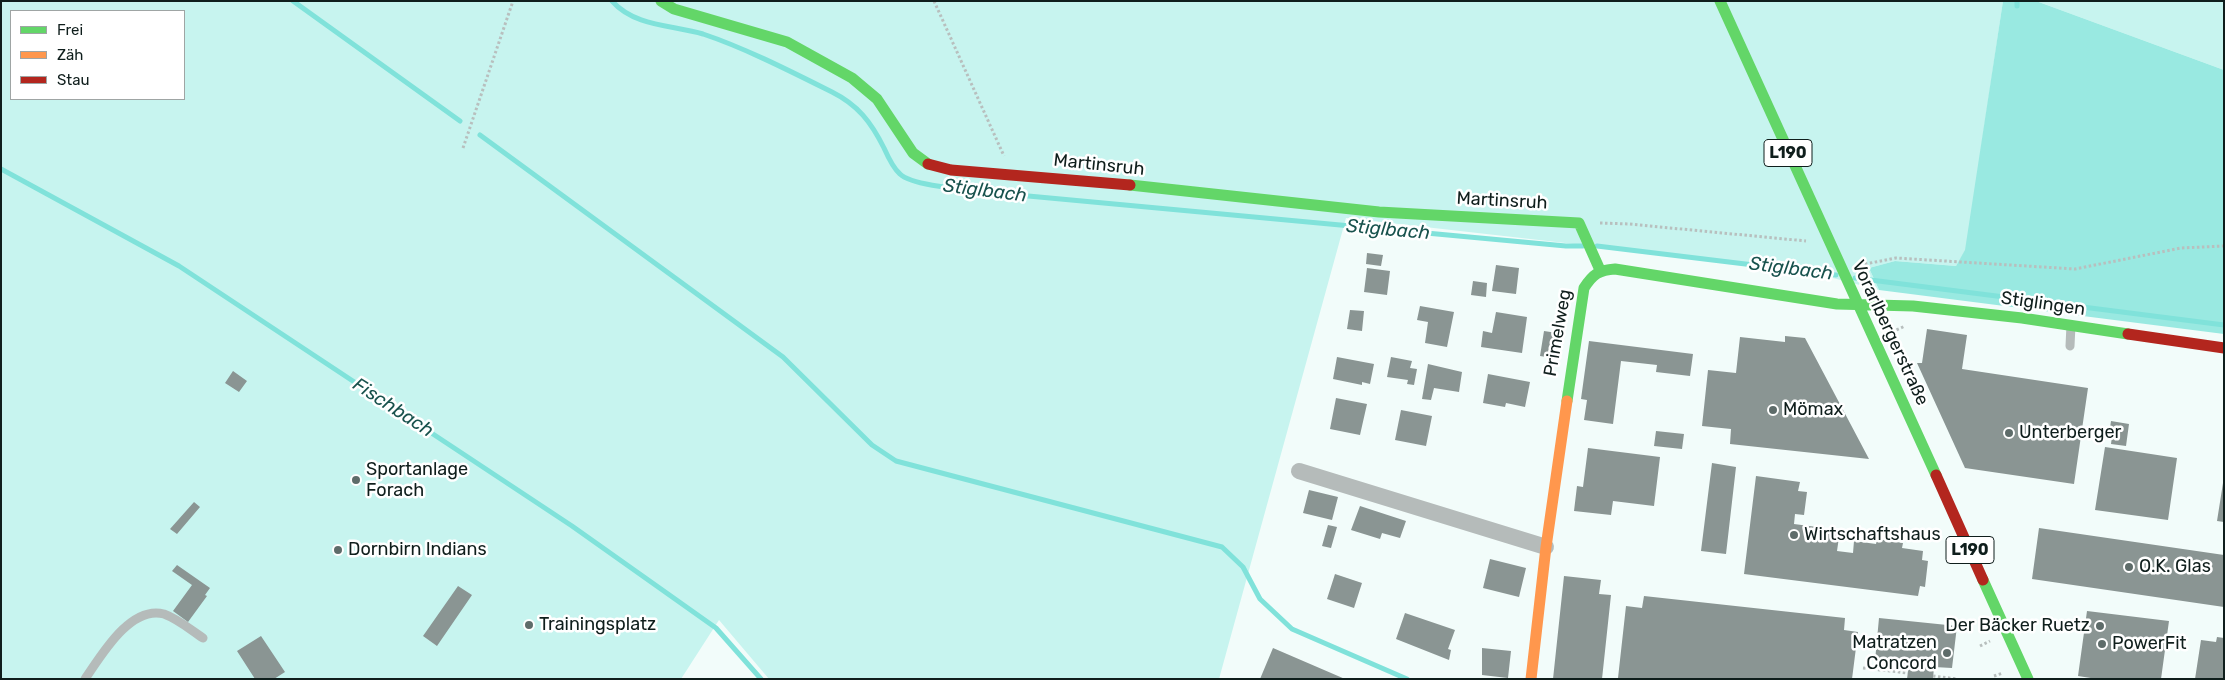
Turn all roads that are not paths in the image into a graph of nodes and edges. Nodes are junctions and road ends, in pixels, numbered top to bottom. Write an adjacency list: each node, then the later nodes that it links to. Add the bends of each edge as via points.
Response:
1 (662, 1): 3 (street, Martinsruh, via 674,9 787,42 852,78 877,99 913,153 924,162 951,170 1099,182 1379,212 1582,228)
2 (1720, 1): 4 (street, Vorarlbergerstraße / L190)
3 (1600, 270): 4 (street, via 1676,277 1812,300); 9 (street, Primelweg, via 1584,288)
4 (1855, 299): 5 (street, Stiglingen); 13 (street, Vorarlbergerstraße / L190)
5 (2071, 325): 6 (lane); 7 (street, Stiglingen)
6 (2070, 346)
7 (2224, 348)
8 (1299, 471): 9 (street)
9 (1546, 547): 12 (street, Primelweg)
10 (203, 638): 11 (lane, via 179,621 162,614 142,616 126,626)
11 (85, 679)
12 (1532, 679)
13 (2028, 679)

